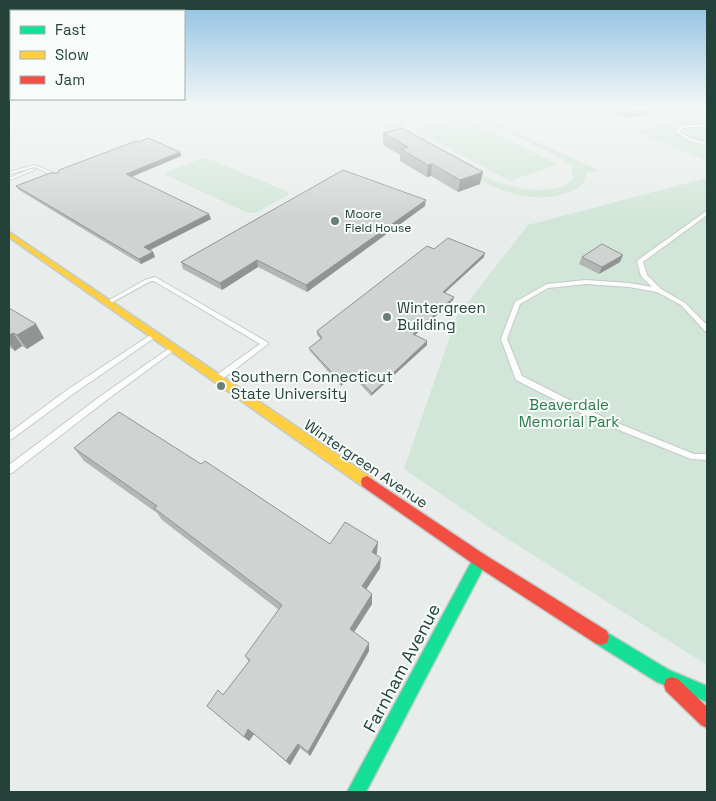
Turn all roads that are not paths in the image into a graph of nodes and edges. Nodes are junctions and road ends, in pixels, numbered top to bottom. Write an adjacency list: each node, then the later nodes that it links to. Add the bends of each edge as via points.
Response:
1 (38, 167): 2 (lane); 3 (lane); 4 (lane)
2 (9, 173)
3 (58, 176)
4 (9, 179)
5 (707, 213): 7 (lane, via 640,261)
6 (9, 234): 10 (street, Wintergreen Avenue)
7 (644, 276): 8 (lane); 9 (lane)
8 (629, 285): 9 (lane); 16 (lane, via 586,282 547,286 517,303 504,340 519,378 602,420 694,457)
9 (659, 290): 11 (lane, via 683,304)
10 (107, 303): 12 (street, Wintergreen Avenue); 14 (lane, via 155,279 265,344)
11 (707, 329)
12 (154, 336): 13 (street, Wintergreen Avenue); 15 (lane)
13 (173, 349): 14 (street, Wintergreen Avenue); 17 (lane)
14 (217, 380): 18 (street, Wintergreen Avenue)
15 (9, 437)
16 (707, 457)
17 (9, 470)
18 (480, 560): 19 (street, Wintergreen Avenue); 22 (street, Farnham Avenue)
19 (663, 676): 20 (street, Wintergreen Avenue); 21 (street, Wintergreen Avenue)
20 (707, 694)
21 (707, 719)
22 (356, 792)

